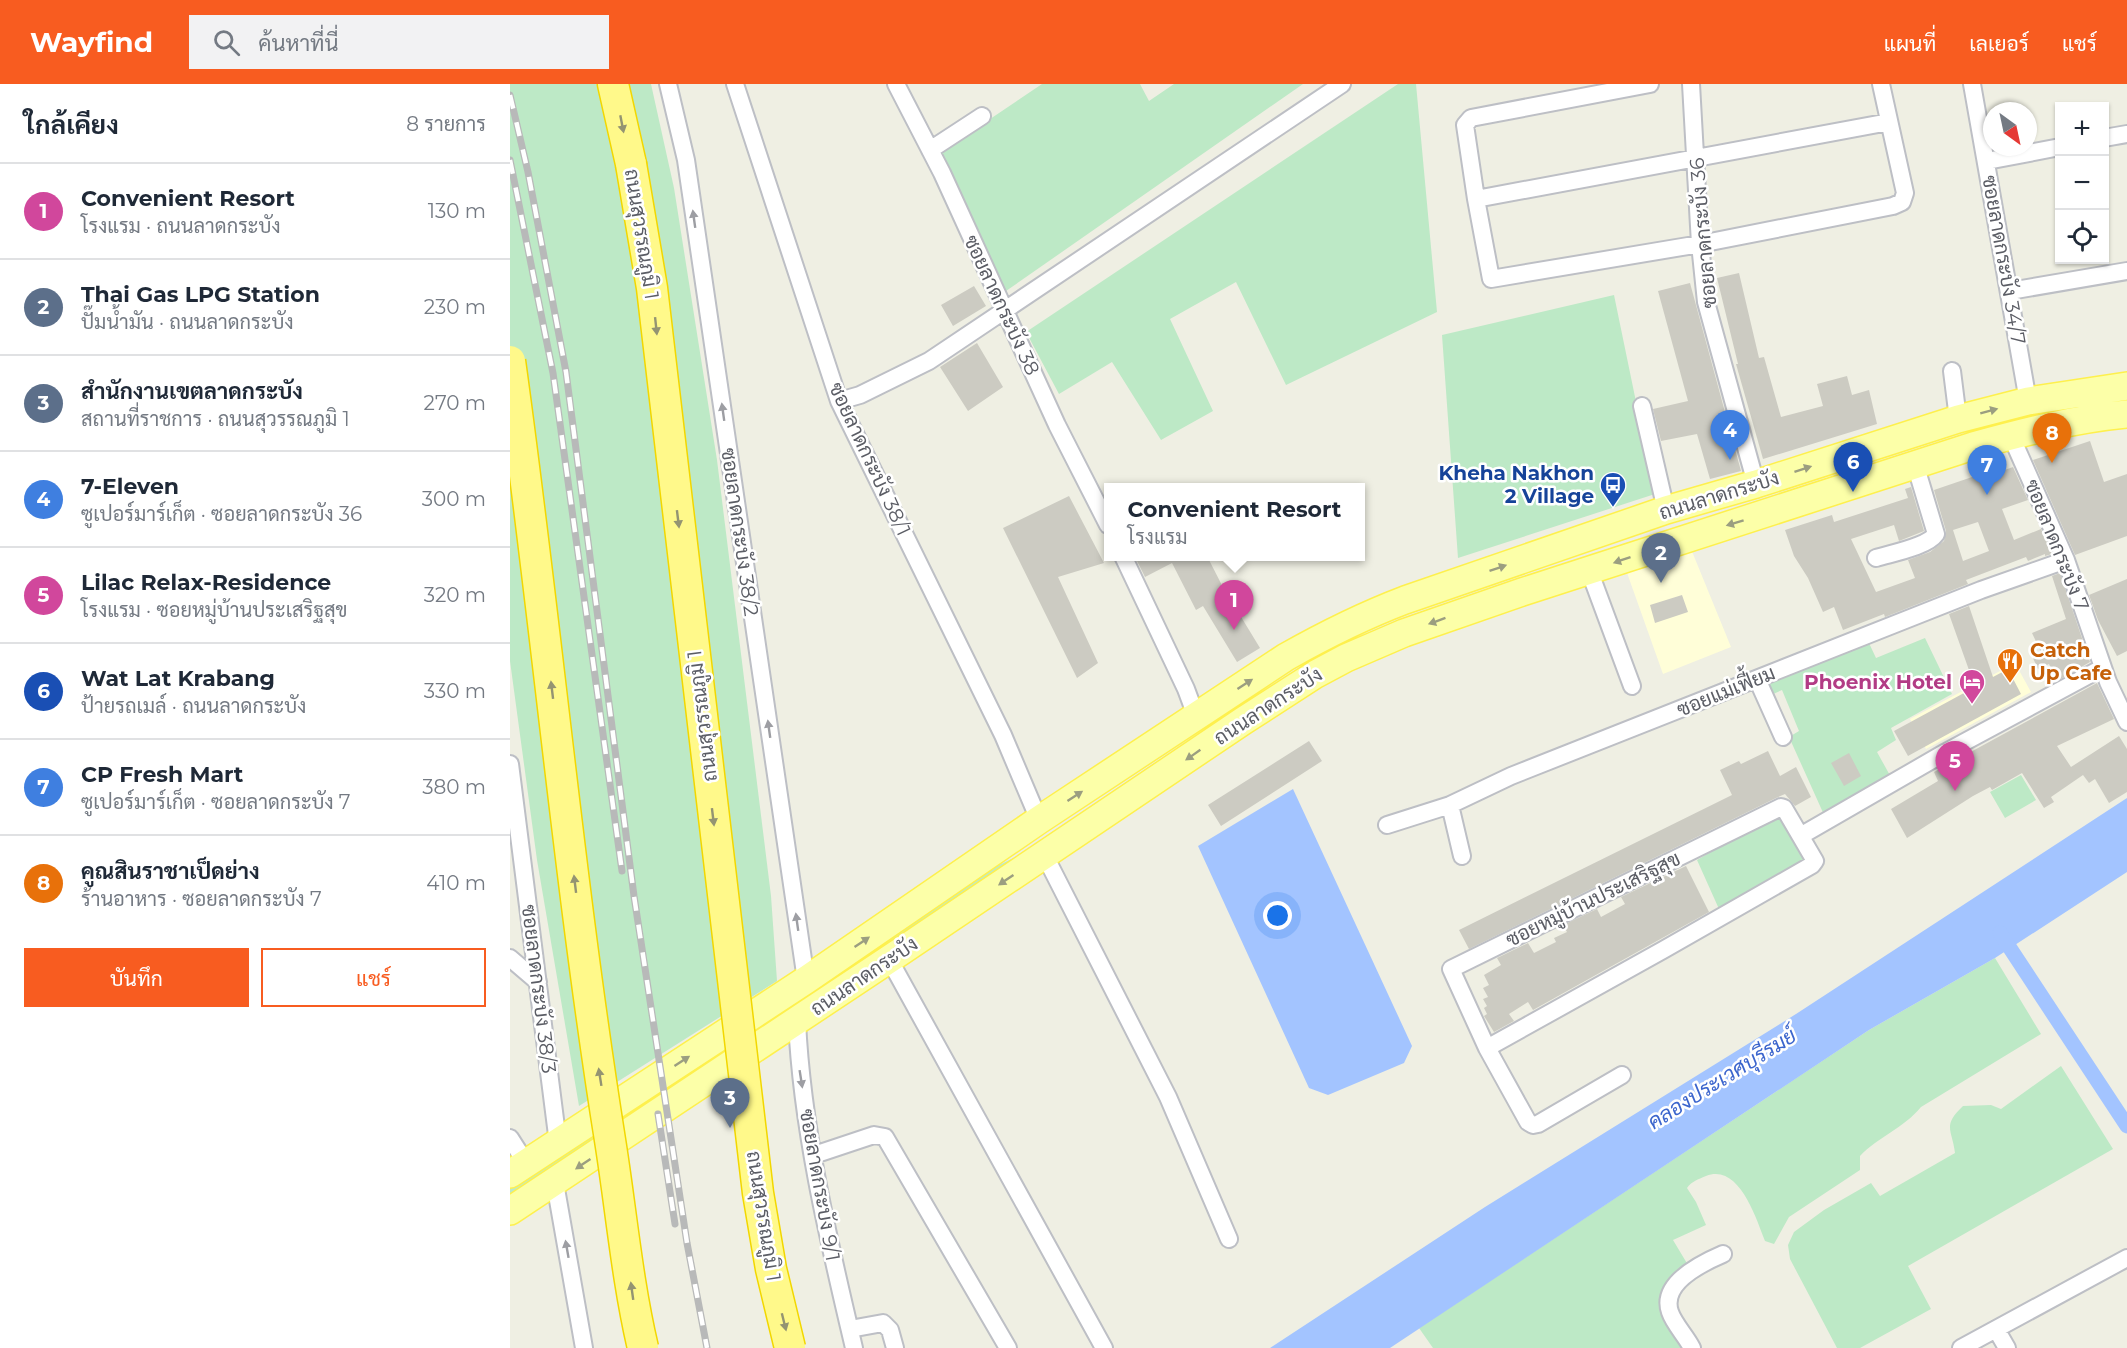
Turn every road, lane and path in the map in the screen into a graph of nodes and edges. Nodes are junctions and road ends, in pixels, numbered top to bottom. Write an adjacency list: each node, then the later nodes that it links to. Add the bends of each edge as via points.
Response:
1 (614, 84): 76 (highway, ถนนสุวรรณภูมิ 1, one-way to 76, bridge, via 652,288 758,1193)
2 (668, 84): 58 (street, ซอยลาดกระบัง 38/2, one-way to 2, via 686,160)
3 (735, 84): 26 (street, ซอยลาดกระบัง 38/1)
4 (896, 84): 15 (street, ซอยลาดกระบัง 38)
5 (1342, 84): 22 (street)
6 (1650, 84): 18 (street, via 1471,118 1465,125)
7 (1692, 84): 16 (street, ซอยลาดกระบัง 36)
8 (1881, 84): 11 (street)
9 (1972, 84): 17 (street, ซอยลาดกระบัง 34/7)
10 (982, 116): 15 (street)
11 (1889, 122): 16 (street); 19 (street, via 1905,193 1902,202)
12 (2127, 134): 13 (street)
13 (2109, 137)
14 (2055, 148): 17 (street)
15 (930, 150): 22 (street, ซอยลาดกระบัง 38)
16 (1696, 159): 18 (street); 19 (street, ซอยลาดกระบัง 36)
17 (1987, 161): 21 (street, ซอยลาดกระบัง 34/7)
18 (1476, 200): 19 (street, via 1491,279)
19 (1700, 244): 33 (street, ซอยลาดกระบัง 36, via 1706,302)
20 (2127, 271): 21 (street)
21 (2010, 291): 27 (street, ซอยลาดกระบัง 34/7)
22 (1005, 312): 26 (street, via 928,361 860,395); 36 (street, ซอยลาดกระบัง 38)
23 (510, 361): 75 (highway, one-way to 23, bridge, via 597,1054)
24 (1952, 371): 30 (street)
25 (2127, 386): 27 (main road, ถนนลาดกระบัง)
26 (839, 401): 51 (street, ซอยลาดกระบัง 38/1, via 1004,735)
27 (2028, 401): 30 (main road, ถนนลาดกระบัง, one-way to 27)
28 (1642, 406): 34 (street)
29 (2127, 414): 31 (main road, ถนนลาดกระบัง, via 2085,418)
30 (1958, 419): 33 (main road, ถนนลาดกระบัง, one-way to 30)
31 (2011, 436): 32 (main road, ถนนลาดกระบัง); 38 (street, ซอยลาดกระบัง 7)
32 (1915, 464): 35 (main road, ถนนลาดกระบัง); 37 (street, via 1936,534 1924,543)
33 (1756, 484): 34 (main road, ถนนลาดกระบัง); 35 (main road)
34 (1666, 510): 44 (main road, ถนนลาดกระบัง, one-way to 34, via 1287,657 1366,615)
35 (1763, 514): 40 (main road, ถนนลาดกระบัง, one-way to 40)
36 (1104, 517)
37 (1876, 558)
38 (2066, 560): 41 (street, ซอยลาดกระบัง 7); 42 (street, ซอยแม่เฟี้ยม)
39 (1125, 561): 44 (street)
40 (1588, 570): 43 (street); 49 (main road, ถนนลาดกระบัง, one-way to 49, via 1438,621 1346,658 1277,698)
41 (2102, 668): 45 (street, ซอยลาดกระบัง 7); 53 (street)
42 (1757, 679): 46 (street); 50 (street, ซอยแม่เฟี้ยม, via 1511,776)
43 (1632, 686)
44 (1196, 716): 47 (main road, ถนนลาดกระบัง)
45 (2127, 722)
46 (1783, 737)
47 (1147, 750): 49 (main road); 51 (main road, ถนนลาดกระบัง, one-way to 47)
48 (510, 764): 59 (street, ซอยลาดกระบัง 38/3)
49 (1165, 775): 54 (main road, ถนนลาดกระบัง)
50 (1450, 805): 52 (street, ซอยแม่เฟี้ยม); 55 (street)
51 (1039, 820): 58 (main road, ถนนลาดกระบัง, one-way to 51)
52 (1387, 825)
53 (1802, 835): 61 (street, ซอยหมู่บ้านประเสริฐสุข, via 1815,861 1812,865); 61 (street, ซอยหมู่บ้านประเสริฐสุข, via 1786,809 1780,807 1451,969)
54 (1044, 855): 57 (main road, ถนนลาดกระบัง, one-way to 57); 69 (street, via 1168,1097)
55 (1462, 856)
56 (510, 958): 59 (street)
57 (889, 959): 60 (main road, ถนนลาดกระบัง); 80 (street)
58 (806, 980): 64 (main road, ถนนลาดกระบัง, one-way to 58)
59 (538, 982): 64 (street, ซอยลาดกระบัง 38/3)
60 (797, 1021): 65 (street, ซอยลาดกระบัง 9/1, one-way to 65, via 799,1065); 67 (main road, ถนนลาดกระบัง, one-way to 67)
61 (1487, 1048): 62 (street, ซอยหมู่บ้านประเสริฐสุข, via 1533,1125)
62 (1622, 1075)
63 (510, 1138): 66 (street)
64 (558, 1143): 66 (main road, ถนนลาดกระบัง)
65 (814, 1155): 72 (street, ซอยลาดกระบัง 9/1, via 828,1239); 79 (street, via 874,1135 885,1137)
66 (518, 1168)
67 (555, 1183): 68 (main road, ถนนลาดกระบัง); 74 (street, one-way to 67)
68 (510, 1211)
69 (1229, 1239)
70 (1723, 1254): 81 (street, via 1698,1264 1672,1292 1670,1313)
71 (2127, 1257): 73 (street)
72 (850, 1329): 77 (street, ซอยลาดกระบัง 9/1); 78 (street, via 883,1323 890,1330)
73 (1996, 1329): 82 (street); 83 (street)
74 (584, 1348)
75 (643, 1348)
76 (790, 1348)
77 (854, 1348)
78 (895, 1348)
79 (1008, 1348)
80 (1104, 1348)
81 (1692, 1348)
82 (1961, 1348)
83 (2007, 1348)

